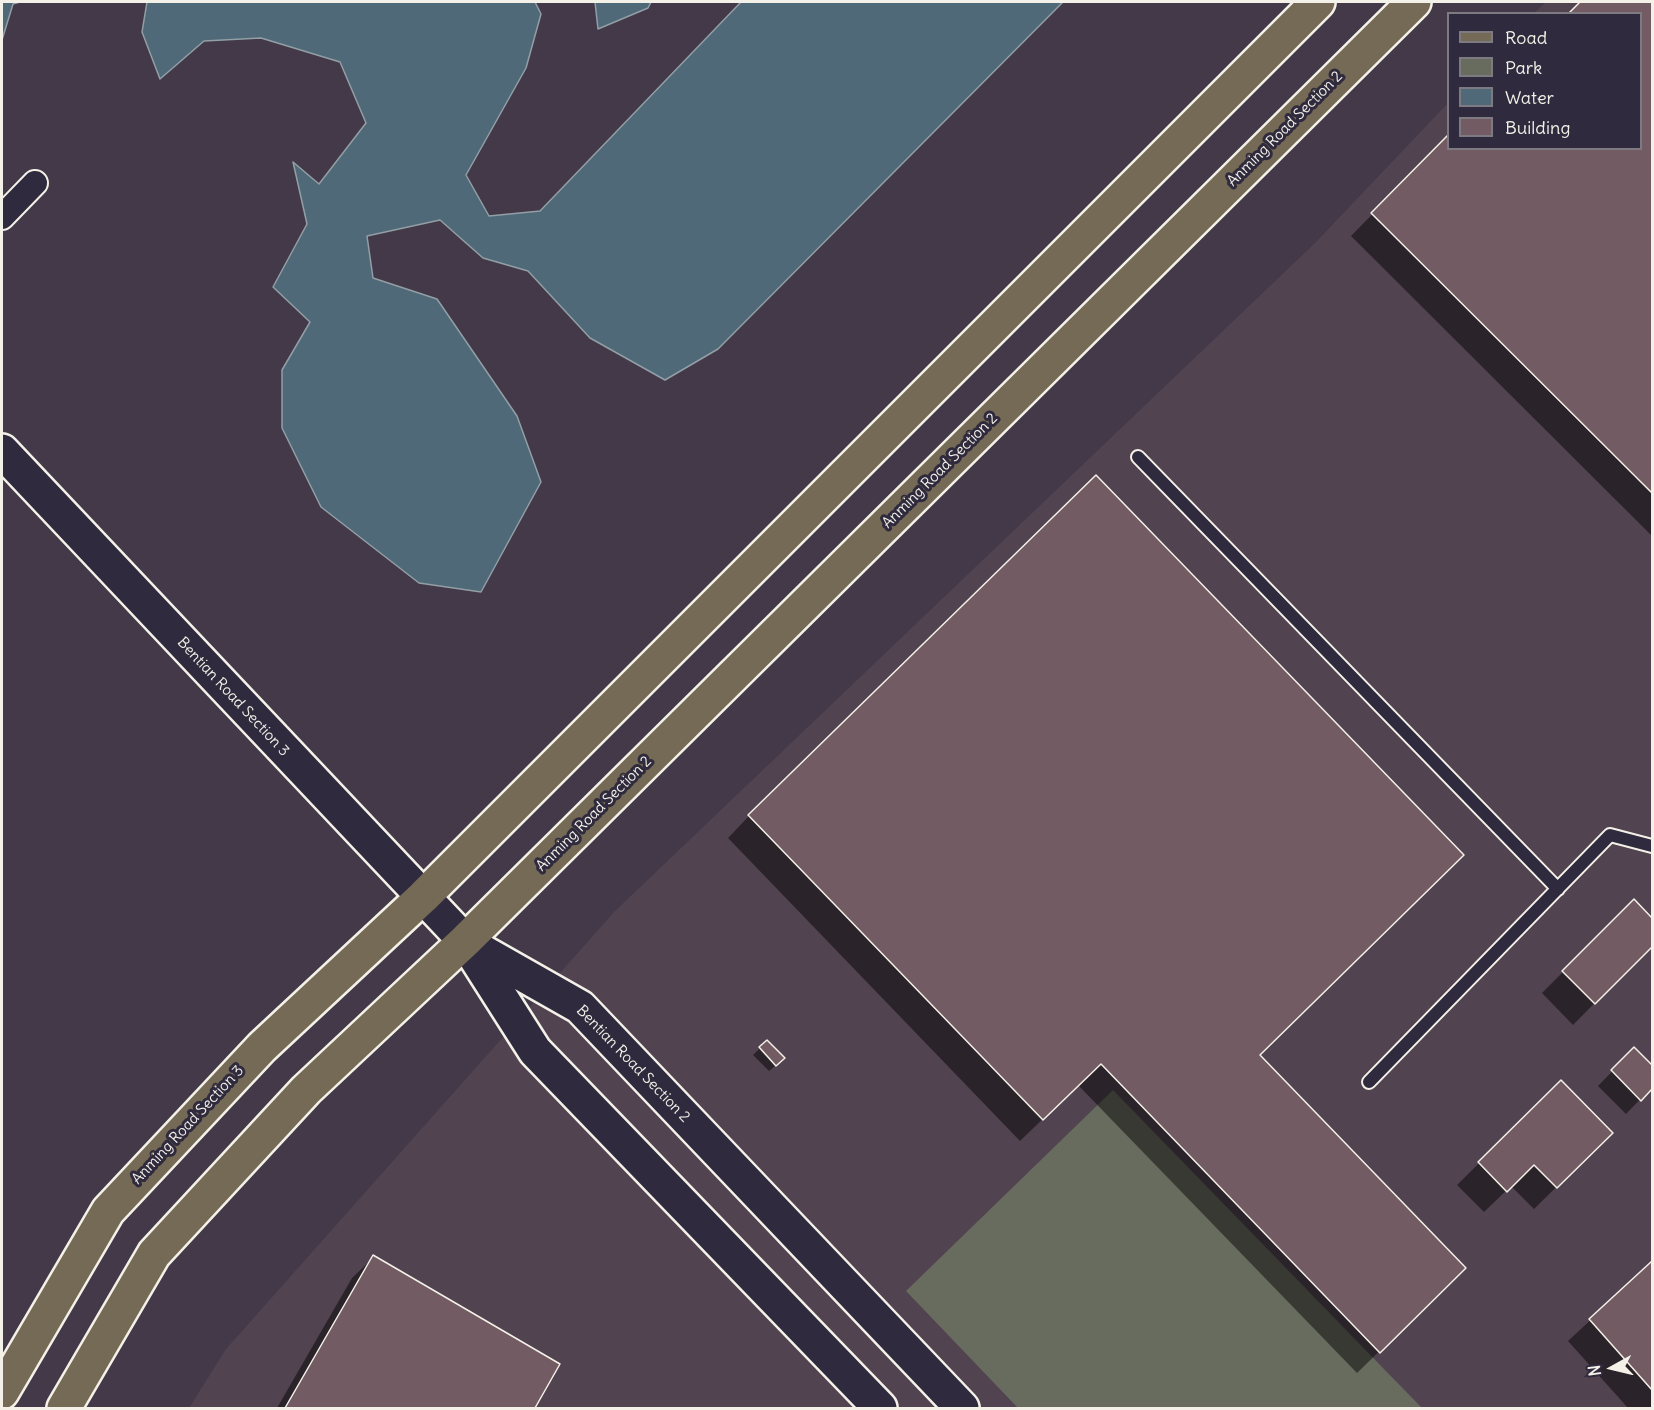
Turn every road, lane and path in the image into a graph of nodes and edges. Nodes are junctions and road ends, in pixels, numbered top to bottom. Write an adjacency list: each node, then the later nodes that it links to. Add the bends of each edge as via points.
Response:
1 (1318, 2): 9 (main road)
2 (1414, 2): 10 (main road, Anming Road Section 2)
3 (35, 183): 4 (street)
4 (2, 217)
5 (2, 451): 9 (street, Bentian Road Section 3)
6 (1138, 457): 8 (lane)
7 (1653, 846): 8 (lane, via 1610,836)
8 (1558, 889): 11 (lane)
9 (423, 897): 10 (street, Bentian Road Section 3); 12 (main road, Anming Road Section 3, via 262,1047 108,1211)
10 (465, 941): 13 (main road, via 306,1090 153,1254); 14 (street, via 535,1051); 15 (street, Bentian Road Section 2, via 580,1007)
11 (1369, 1082)
12 (2, 1392)
13 (64, 1408)
14 (880, 1408)
15 (962, 1408)

